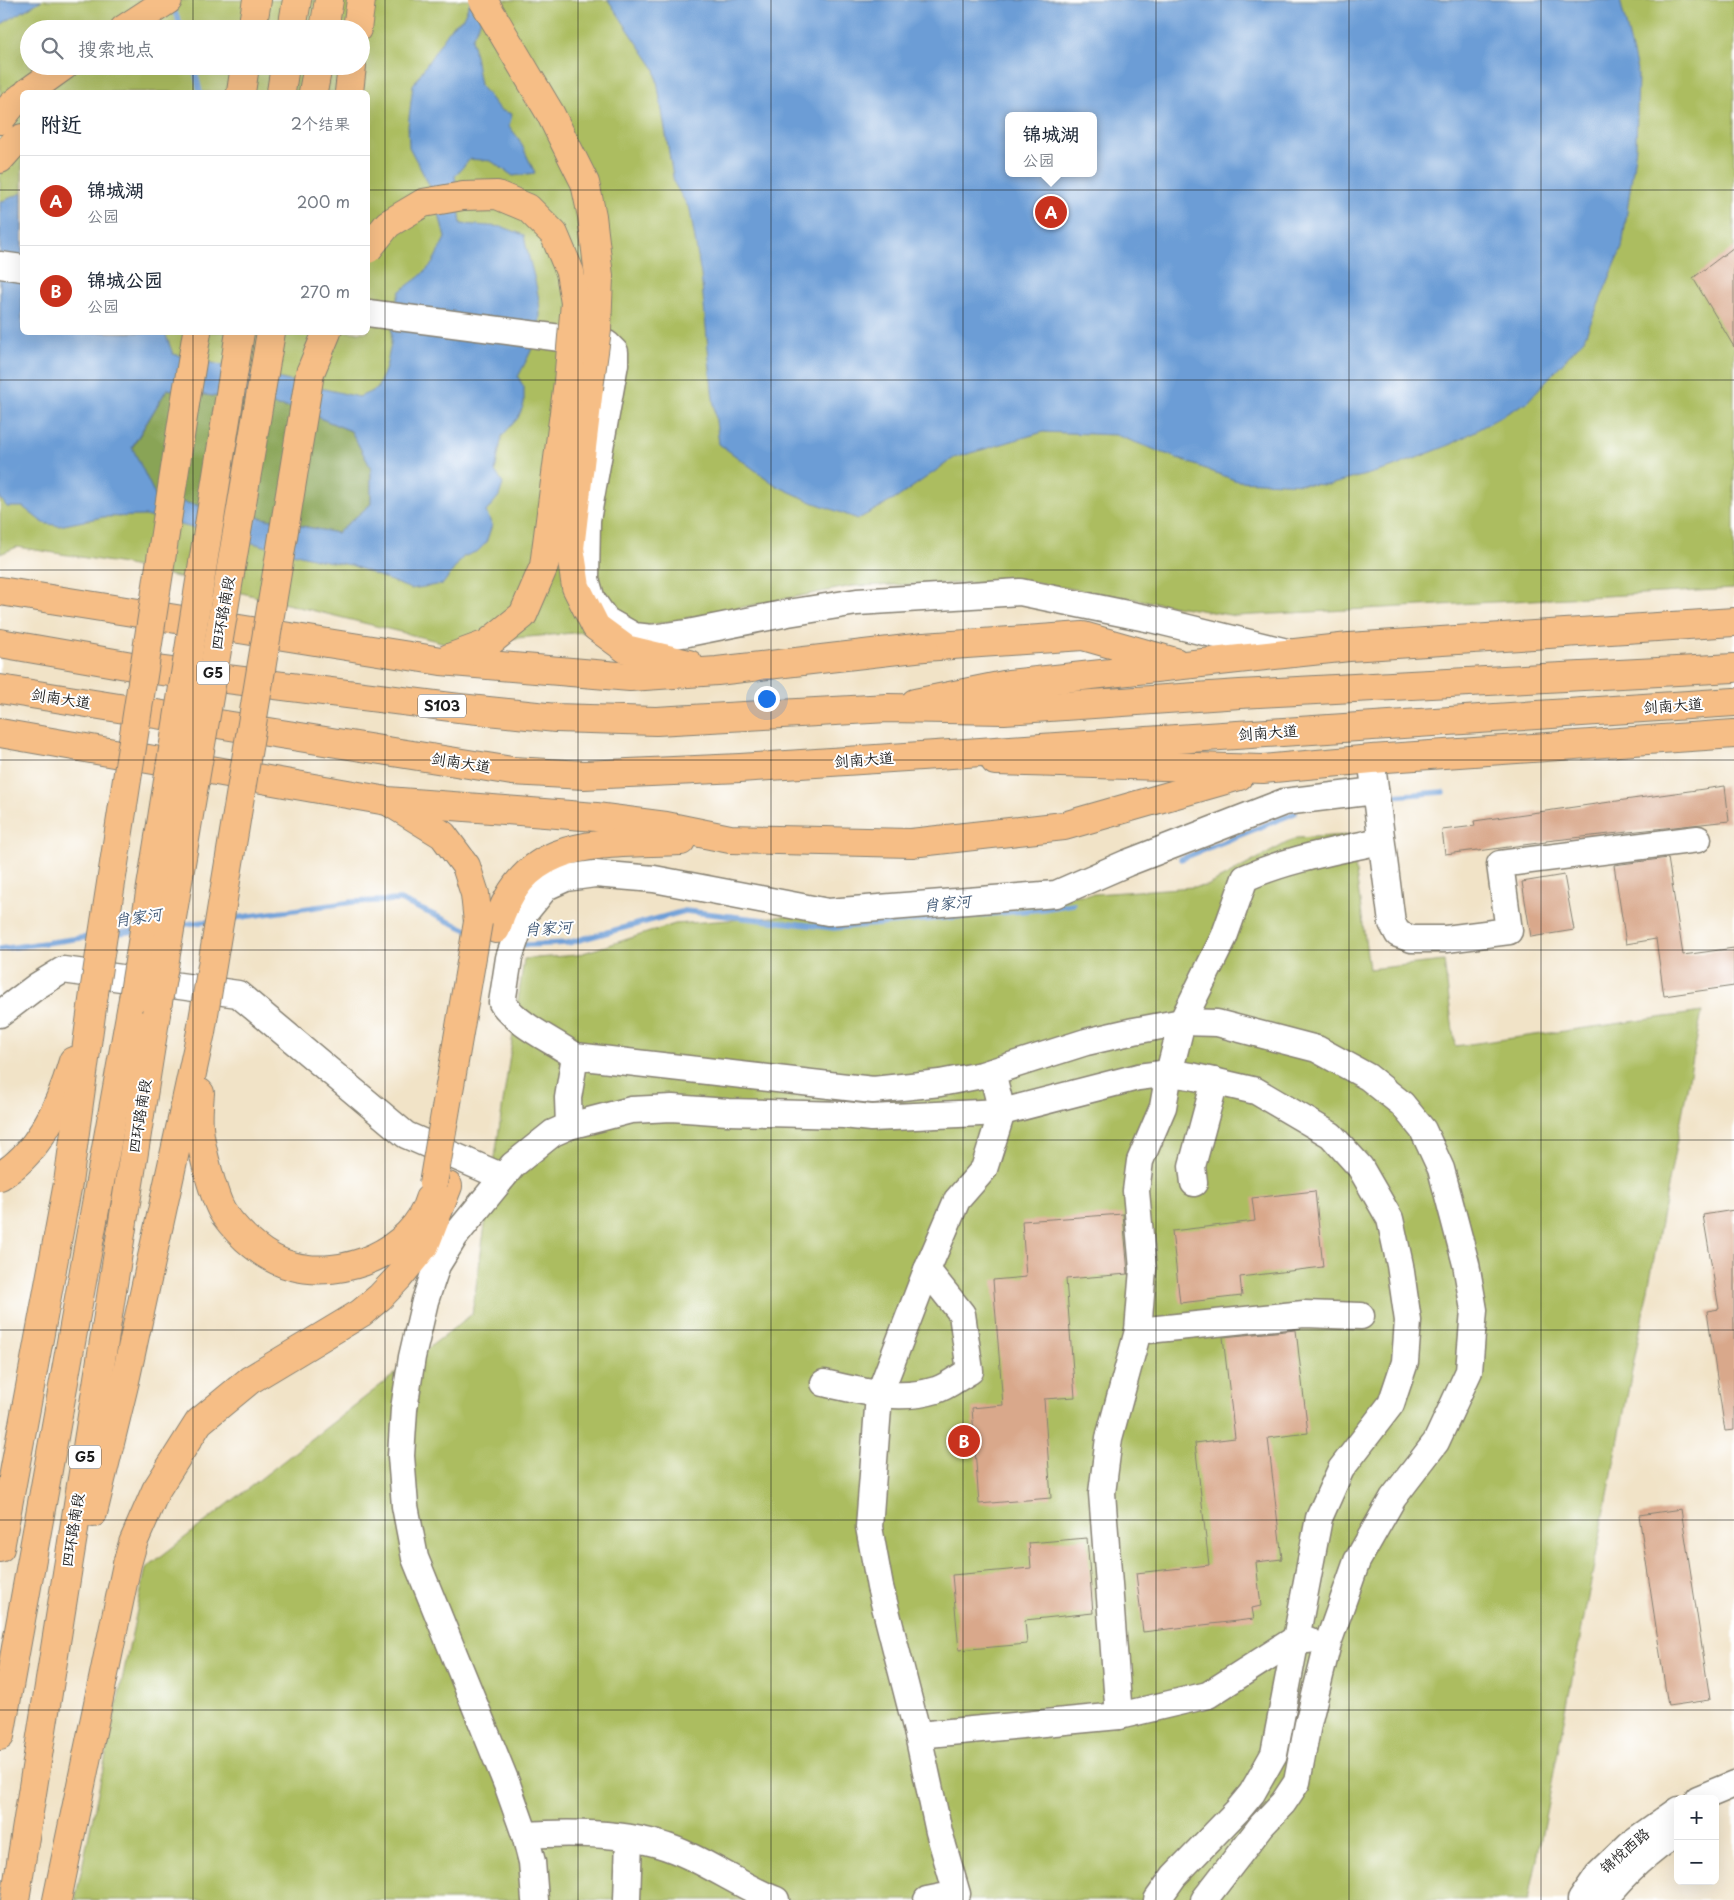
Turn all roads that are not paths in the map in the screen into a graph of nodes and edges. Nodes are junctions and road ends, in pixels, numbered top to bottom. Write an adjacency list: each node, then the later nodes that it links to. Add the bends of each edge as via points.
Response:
1 (168, 0): 7 (main road)
2 (257, 0): 8 (main road)
3 (297, 0): 9 (main road)
4 (330, 0): 10 (main road)
5 (361, 0): 11 (main road)
6 (483, 0): 37 (main road, bridge, via 550,113 584,183 592,216 599,276 597,330)
7 (138, 20)
8 (254, 20)
9 (294, 20)
10 (326, 20)
11 (358, 20)
12 (50, 75): 17 (main road)
13 (243, 75): 18 (main road)
14 (283, 75): 19 (main road)
15 (316, 75): 20 (main road)
16 (351, 75): 21 (main road)
17 (31, 90)
18 (240, 90)
19 (280, 90)
20 (313, 90)
21 (348, 90)
22 (20, 99): 23 (main road)
23 (0, 120)
24 (20, 139): 25 (main road)
25 (0, 159)
26 (370, 246): 37 (main road, bridge, via 388,224 423,203 463,196 498,195 528,208 554,234 570,272 575,303)
27 (0, 265): 28 (street)
28 (20, 268)
29 (373, 314): 44 (street, via 607,344 615,352 587,520 586,580 592,600 606,620 634,636 652,638 688,633 857,602 1020,592 1151,619)
30 (187, 335): 38 (main road)
31 (196, 335): 38 (main road)
32 (240, 335): 92 (main road, 四环路南段 / G5, bridge, via 133,1000)
33 (270, 335): 89 (main road, 四环路南段 / G5, bridge, via 156,1014)
34 (316, 335): 36 (main road)
35 (326, 335): 36 (main road)
36 (310, 373): 66 (main road, bridge)
37 (579, 385): 45 (main road, via 544,566 523,615 487,644); 48 (main road, via 570,548 576,587 596,627 626,649)
38 (185, 404): 63 (main road, bridge)
39 (0, 581): 41 (main road)
40 (0, 591): 41 (main road)
41 (30, 596): 45 (main road)
42 (1734, 622): 44 (main road, via 1349,647)
43 (0, 643): 51 (main road, S103, via 155,670 556,718 656,721)
44 (1292, 654): 46 (main road)
45 (441, 661): 48 (main road, via 630,677)
46 (1188, 666): 48 (main road, via 1083,636 924,648); 51 (main road, via 1009,684)
47 (1734, 668): 51 (main road, via 1004,710)
48 (717, 671)
49 (0, 689): 54 (main road, 剑南大道, via 512,771 584,776)
50 (1734, 702): 54 (main road, 剑南大道)
51 (888, 708)
52 (0, 733): 58 (main road)
53 (1734, 734): 55 (main road)
54 (886, 758): 56 (main road)
55 (1372, 760): 56 (main road); 57 (street)
56 (1263, 769): 59 (main road, via 1064,826 911,843)
57 (1375, 790): 61 (street); 62 (street, via 1284,802 1056,894 828,912 654,879 595,874 566,878 546,886 524,914)
58 (388, 801): 59 (main road, via 596,817); 62 (main road, via 443,836 466,866 475,894)
59 (730, 839): 62 (main road, via 603,845 563,851 535,866 522,878 501,910)
60 (1698, 839): 61 (street, via 1500,864 1509,931 1412,940 1398,934 1392,922)
61 (1380, 841): 65 (street, via 1312,856 1245,878 1224,937)
62 (500, 935): 67 (street, via 502,1003 534,1032); 80 (main road, bridge)
63 (94, 993): 77 (main road, via 66,1084 44,1129 21,1159); 86 (main road, via 68,1183)
64 (0, 1014): 78 (street, via 63,970 238,994 406,1135)
65 (1182, 1022): 69 (street, via 1086,1042); 70 (street); 88 (street, via 1217,1023 1317,1049 1368,1077 1402,1104 1423,1130 1441,1169 1466,1264 1474,1310 1469,1370 1436,1442 1393,1498 1357,1561)
66 (202, 1032): 80 (main road, via 199,1127 212,1183 223,1212 244,1238 268,1255 290,1266 316,1271 367,1261 388,1252 408,1234); 89 (main road, via 125,1381)
67 (575, 1056): 68 (street); 76 (street, via 568,1098)
68 (668, 1066): 72 (street); 73 (street)
69 (992, 1072): 72 (street, via 940,1083 873,1090); 74 (street)
70 (1169, 1073): 71 (street); 74 (street, via 1138,1077); 83 (street, via 1163,1107 1140,1161 1136,1191 1143,1269)
71 (1215, 1081): 79 (street, via 1192,1166); 87 (street, via 1256,1091 1331,1135 1360,1167 1390,1219 1400,1265 1408,1321 1405,1362 1391,1404 1341,1469 1319,1518)
72 (848, 1087): 75 (street)
73 (672, 1108): 75 (street); 76 (street, via 631,1110)
74 (1002, 1112): 75 (street, via 871,1118); 81 (street, via 984,1169 957,1200)
75 (844, 1115)
76 (569, 1126): 78 (street, via 553,1133)
77 (0, 1176)
78 (503, 1177): 100 (street, via 455,1236 437,1265 412,1357 404,1409 402,1456 405,1506 415,1558)
79 (1194, 1183)
80 (441, 1185): 104 (main road, via 425,1245 399,1278 361,1313 250,1380 199,1422 156,1490 127,1564)
81 (927, 1270): 85 (street); 85 (street, via 962,1314 970,1371 937,1390 904,1397)
82 (1361, 1316): 83 (street, via 1304,1314)
83 (1138, 1331): 90 (street, via 1109,1438 1102,1493)
84 (824, 1383): 85 (street)
85 (880, 1394): 91 (street, via 869,1527 880,1587)
86 (0, 1548)
87 (1297, 1638): 88 (street); 90 (street, via 1208,1695); 97 (street, via 1274,1754 1252,1793)
88 (1328, 1642): 99 (street, via 1297,1782)
89 (44, 1713): 103 (main road, 四环路南段 / G5)
90 (1119, 1716): 91 (street)
91 (918, 1735): 109 (street, via 957,1894)
92 (0, 1736)
93 (1734, 1784): 94 (street)
94 (1708, 1795)
95 (1734, 1802): 96 (street)
96 (1719, 1808)
97 (1238, 1810): 99 (street); 110 (street, via 1174,1876)
98 (1674, 1813): 112 (street, 锦悦西路, via 1630,1844 1598,1875)
99 (1262, 1825): 111 (street)
100 (525, 1834): 102 (street, via 561,1832); 105 (street); 106 (street, via 532,1862)
101 (1674, 1835): 113 (street, 锦悦西路, via 1620,1880)
102 (629, 1839): 107 (street); 108 (street, via 659,1844)
103 (15, 1900)
104 (57, 1900)
105 (521, 1900)
106 (535, 1900)
107 (627, 1900)
108 (776, 1900)
109 (927, 1900)
110 (1156, 1900)
111 (1204, 1900)
112 (1581, 1900)
113 (1604, 1900)

